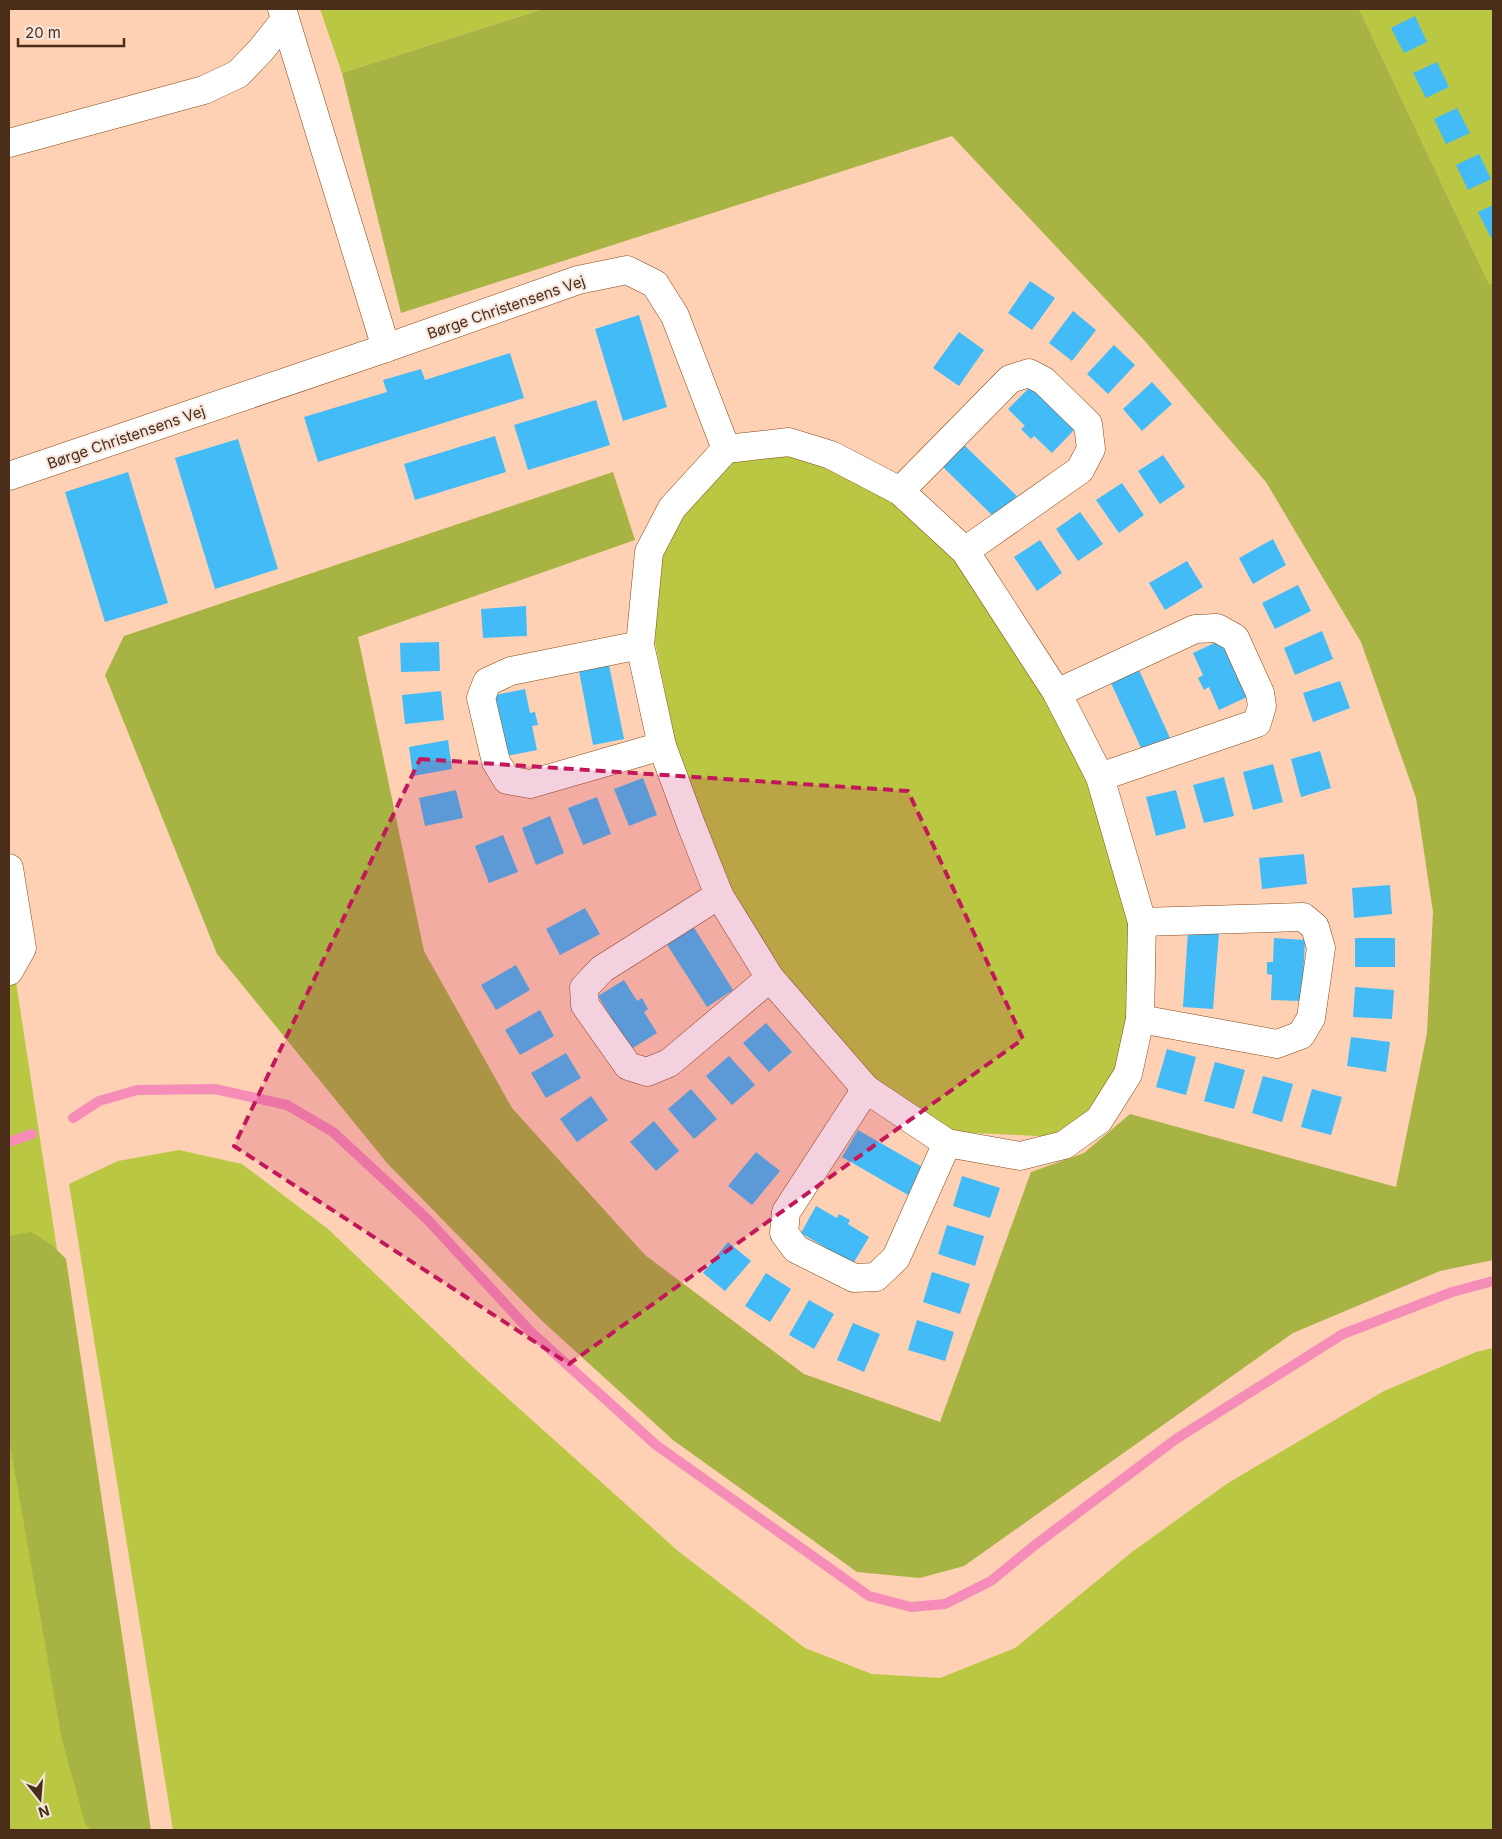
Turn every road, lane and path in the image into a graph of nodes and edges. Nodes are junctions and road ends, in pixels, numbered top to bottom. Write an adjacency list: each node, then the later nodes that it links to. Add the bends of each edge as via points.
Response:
1 (284, 15): 2 (street, via 261,50 238,74 204,90); 3 (street)
2 (9, 143)
3 (386, 348): 4 (street, Børge Christensens Vej, via 578,280 626,270 655,284 675,316); 5 (street, Børge Christensens Vej)
4 (726, 448): 6 (street, via 789,442 831,455); 8 (street, via 672,508 649,552)
5 (9, 476)
6 (900, 491): 7 (street); 7 (street, via 1010,379 1029,373 1044,381 1088,424 1091,449 1080,470)
7 (965, 551): 9 (street)
8 (640, 645): 10 (street); 10 (street, via 511,671 487,682 481,698 496,762 507,780 530,784)
9 (1057, 693): 11 (street); 11 (street, via 1195,629 1217,628 1234,638 1260,693 1262,706 1257,723)
10 (662, 746): 13 (street)
11 (1100, 778): 14 (street)
12 (9, 868): 15 (street, via 22,948)
13 (719, 895): 16 (street); 16 (street, via 602,969 584,988 585,1005 628,1066 647,1072 669,1063)
14 (1142, 922): 17 (street); 17 (street, via 1303,917 1315,926 1321,948 1311,1018 1301,1035 1278,1044)
15 (9, 971)
16 (770, 978): 18 (street)
17 (1140, 1020): 19 (street, via 1128,1074 1099,1120 1064,1144 1020,1156)
18 (866, 1089): 19 (street); 19 (street, via 786,1212 784,1233 796,1249 854,1278 876,1277 896,1258)
19 (947, 1142)

